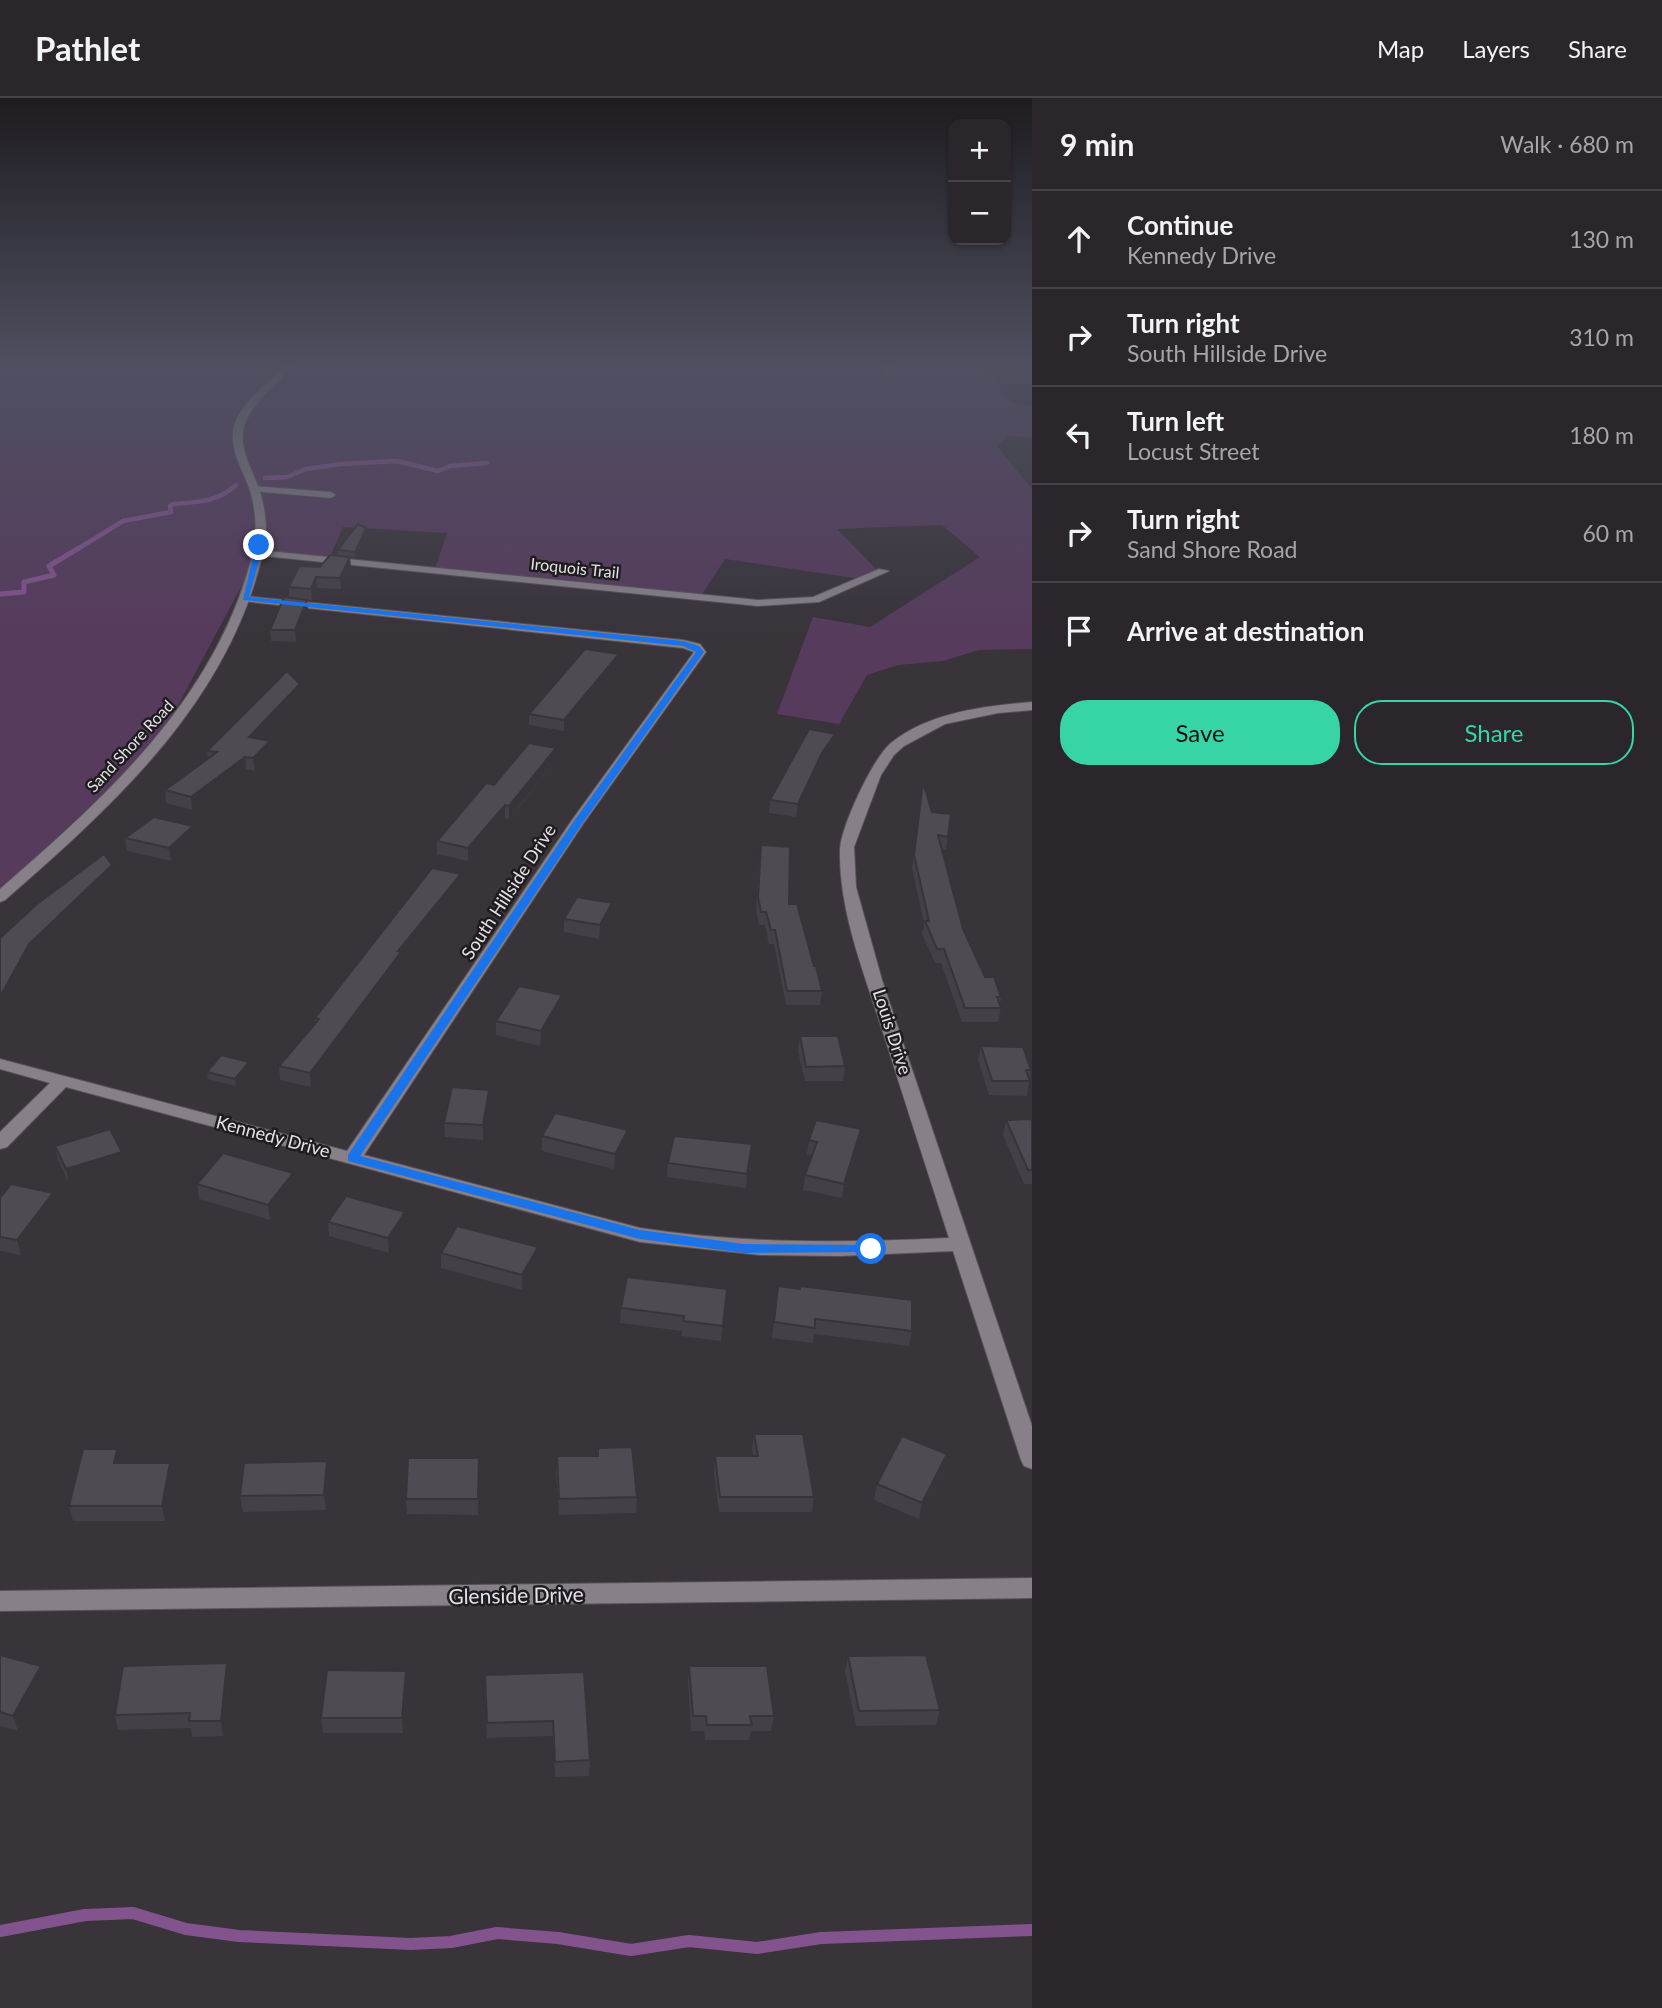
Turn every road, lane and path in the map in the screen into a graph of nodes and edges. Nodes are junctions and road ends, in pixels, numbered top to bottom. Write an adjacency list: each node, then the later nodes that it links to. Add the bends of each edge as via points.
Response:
1 (241, 452): 2 (street, Sand Shore Road)
2 (254, 489): 3 (street); 4 (street, Sand Shore Road, via 260,521)
3 (331, 495)
4 (258, 553): 5 (street, Iroquois Trail, via 770,603 815,600); 6 (street, Sand Shore Road)
5 (883, 571)
6 (245, 598): 8 (street, Sand Shore Road, via 214,671 170,732); 12 (street, South Hillside Drive, via 699,649)
7 (1032, 706): 13 (street, Louis Drive, via 941,721 899,743 874,775 847,847 848,887 856,921)
8 (0, 897)
9 (0, 1065): 10 (street, Kennedy Drive)
10 (61, 1082): 11 (street); 12 (street, Kennedy Drive)
11 (0, 1143)
12 (352, 1158): 13 (street, Kennedy Drive, via 552,1213 693,1244 822,1249)
13 (961, 1244): 14 (street, Louis Drive)
14 (1032, 1460)
15 (1032, 1588): 16 (street, Glenside Drive)
16 (0, 1601)

